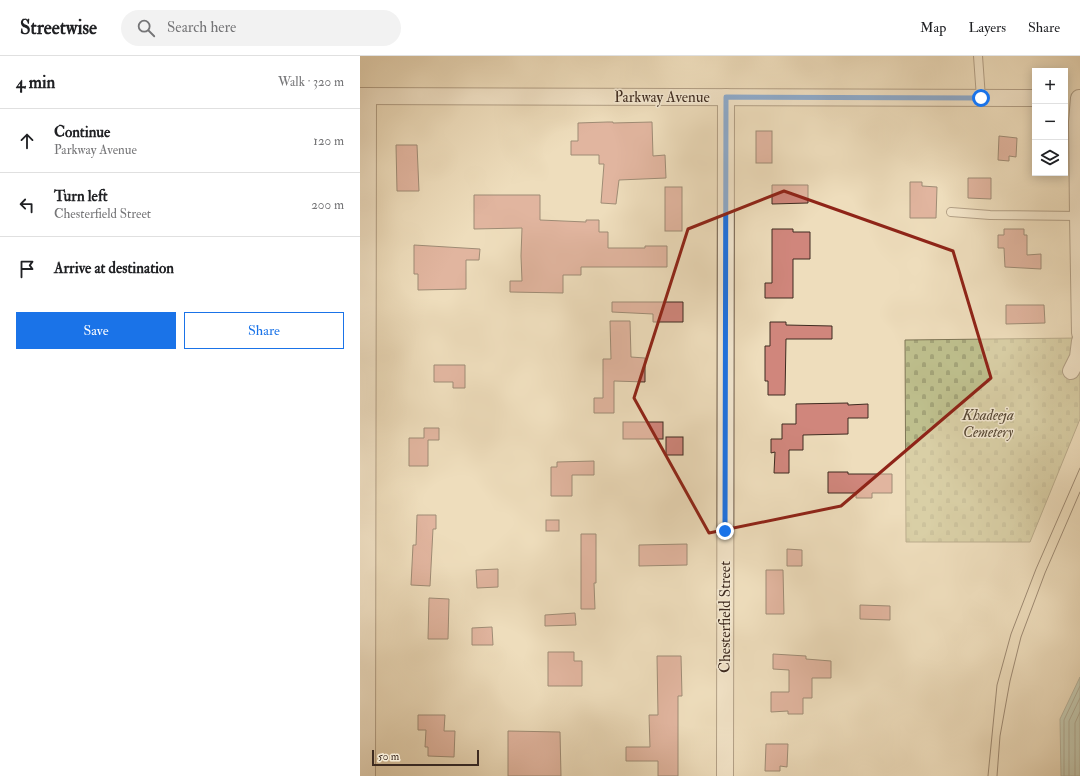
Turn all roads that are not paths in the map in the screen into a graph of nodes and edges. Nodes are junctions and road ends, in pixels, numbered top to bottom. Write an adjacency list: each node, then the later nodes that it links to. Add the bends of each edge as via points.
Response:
1 (978, 56): 5 (lane)
2 (364, 96): 4 (street, Parkway Avenue); 12 (street)
3 (1076, 96): 8 (street)
4 (726, 97): 5 (street, Parkway Avenue); 13 (street, Chesterfield Street)
5 (981, 98): 6 (street, Parkway Avenue)
6 (1032, 98)
7 (951, 212): 8 (lane)
8 (1078, 216): 9 (street)
9 (1080, 334)
10 (1080, 342): 11 (street, via 1078,357)
11 (1071, 371)
12 (367, 776)
13 (725, 776)

